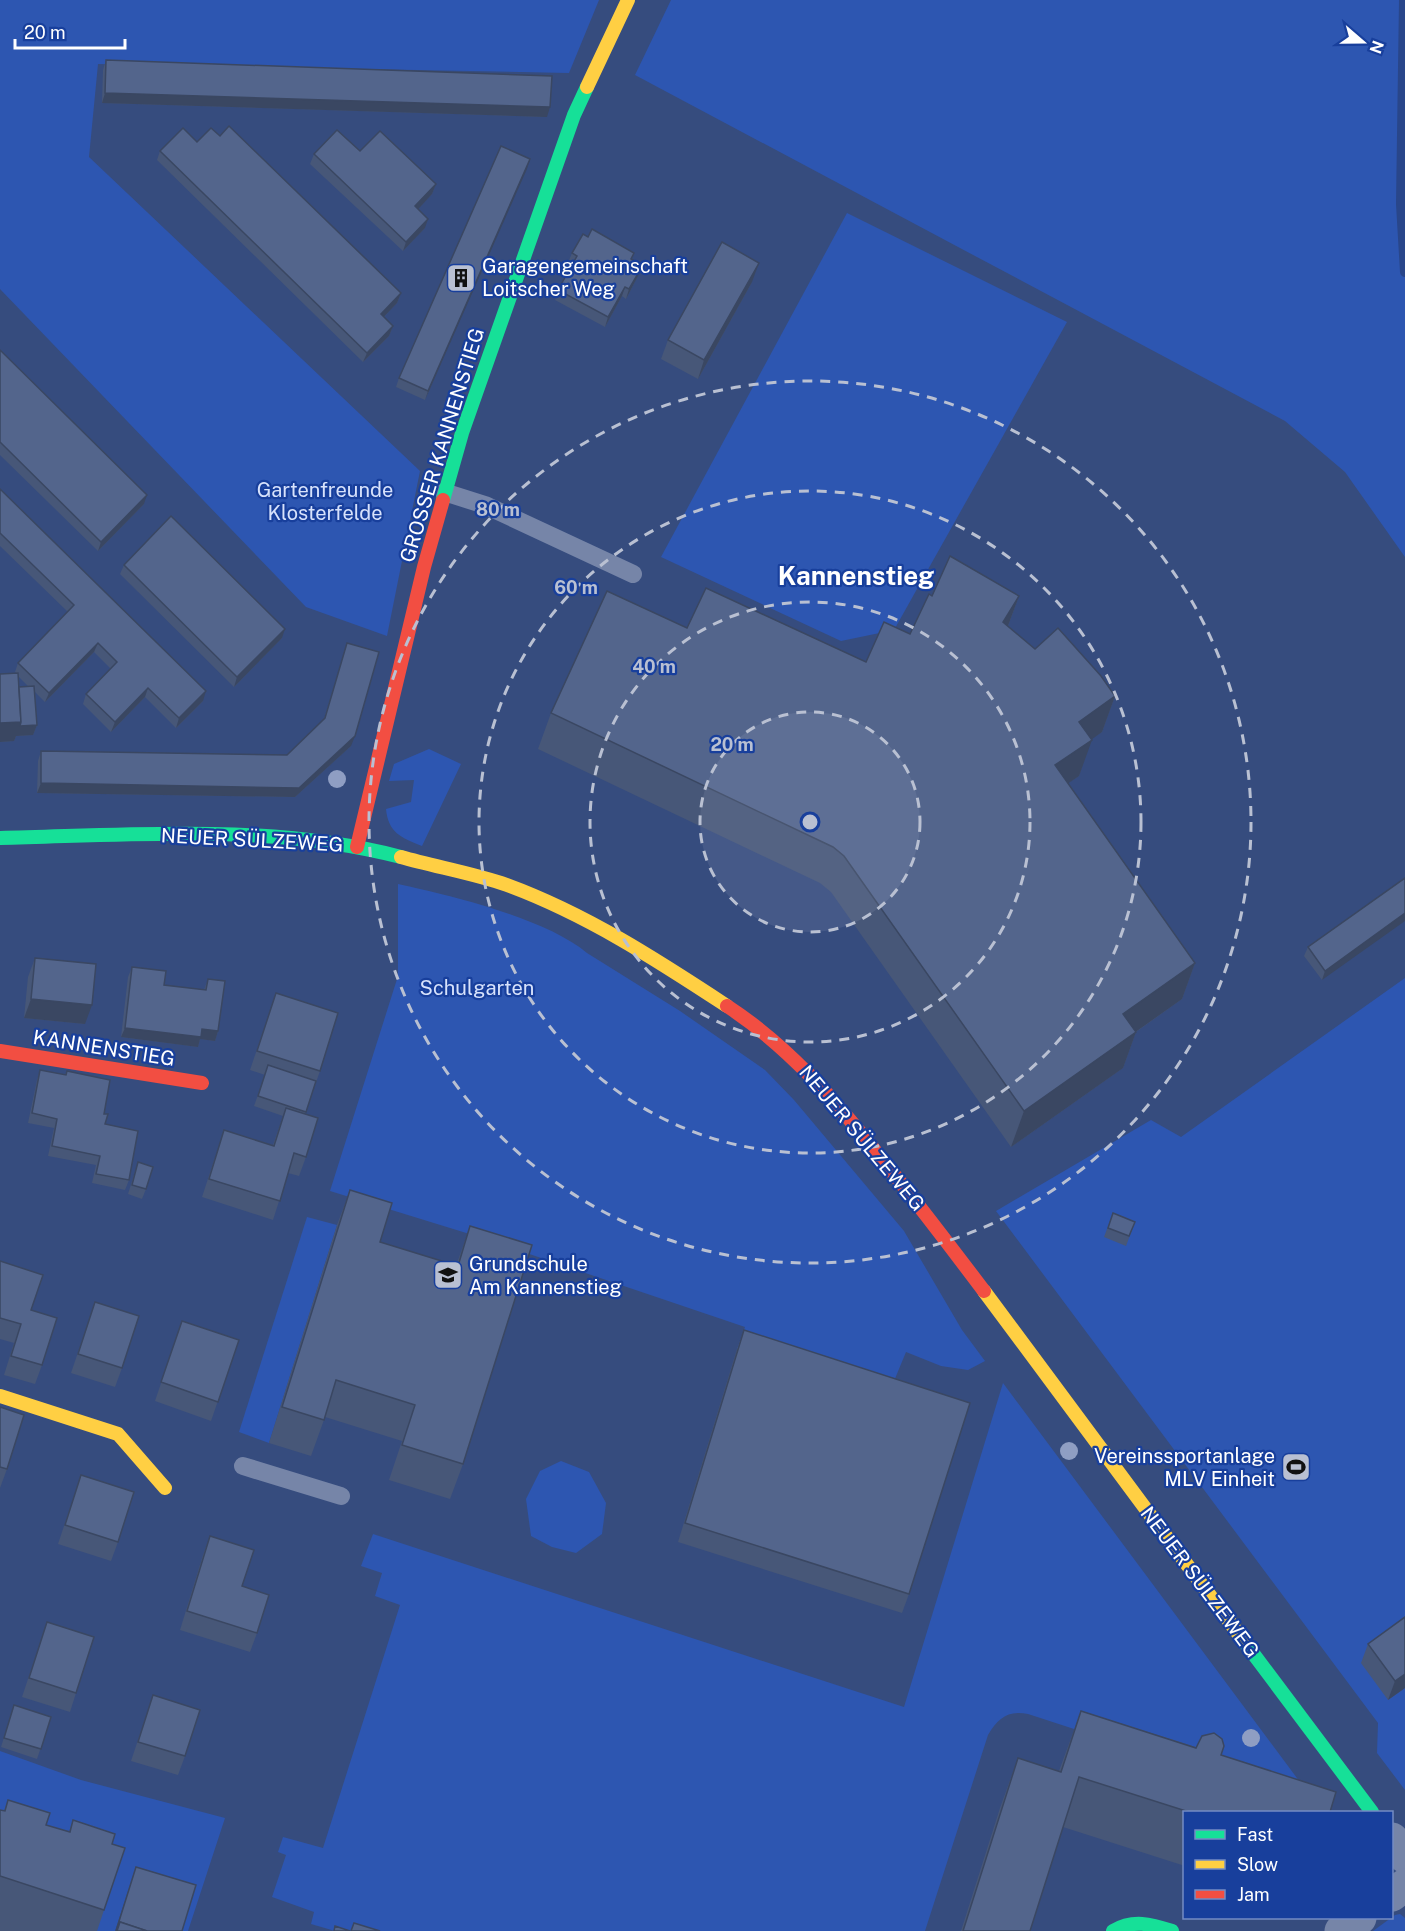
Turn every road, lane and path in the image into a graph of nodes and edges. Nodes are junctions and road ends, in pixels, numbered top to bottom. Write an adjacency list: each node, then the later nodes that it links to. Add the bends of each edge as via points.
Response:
1 (628, 0): 2 (street, GROSSER KANNENSTIEG, via 562,147)
2 (444, 492): 3 (lane, via 485,505); 5 (street, GROSSER KANNENSTIEG)
3 (633, 574)
4 (0, 838): 5 (street, NEUER SÜLZEWEG, via 225,834)
5 (357, 847): 12 (street, NEUER SÜLZEWEG, via 478,876 567,911 681,974 793,1058 837,1103 932,1221)
6 (0, 1051): 7 (street, KANNENSTIEG)
7 (202, 1083)
8 (0, 1396): 10 (street, via 118,1434)
9 (243, 1466): 11 (lane)
10 (165, 1488)
11 (341, 1496)
12 (1371, 1811)
13 (1393, 1840): 14 (street)
14 (1405, 1857)
15 (1405, 1885): 16 (street)
16 (1393, 1894)
17 (1357, 1919): 20 (street)
18 (1113, 1931): 19 (street, via 1127,1923 1142,1922)
19 (1172, 1931)
20 (1341, 1931)

